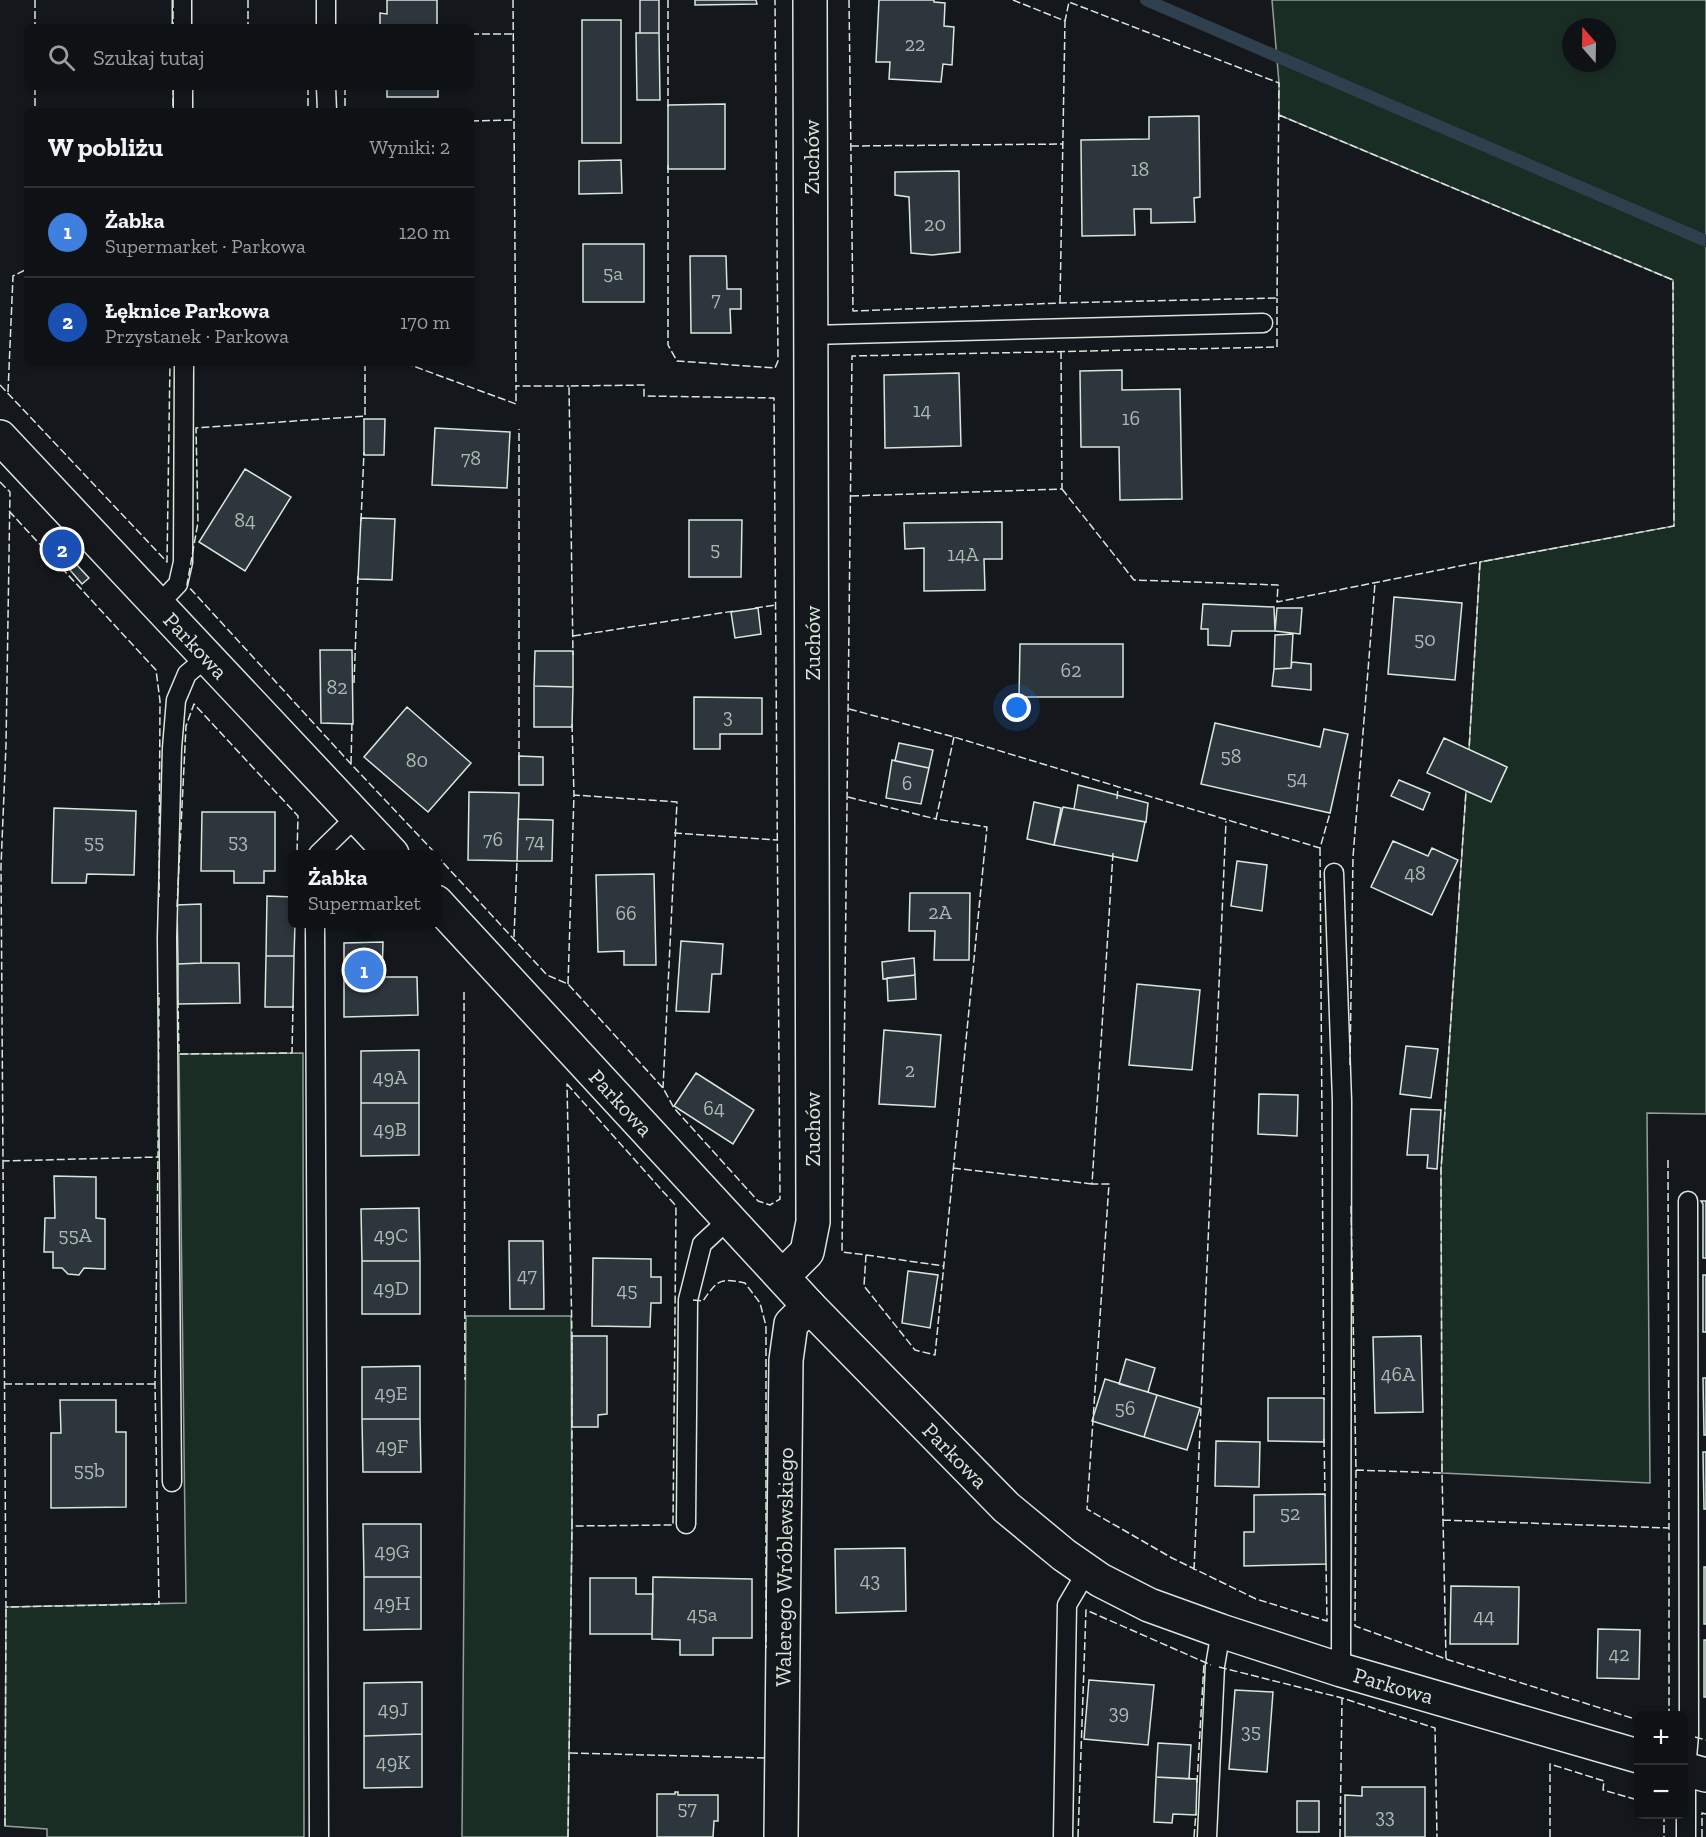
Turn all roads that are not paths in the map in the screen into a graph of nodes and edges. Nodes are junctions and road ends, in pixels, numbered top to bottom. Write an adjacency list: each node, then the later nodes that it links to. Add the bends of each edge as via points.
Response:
1 (182, 0): 4 (lane)
2 (326, 0): 5 (lane)
3 (810, 0): 11 (street, Zuchów)
4 (182, 24)
5 (326, 24)
6 (183, 90): 8 (lane)
7 (326, 90): 9 (lane)
8 (183, 108)
9 (327, 108)
10 (1263, 323): 11 (lane)
11 (811, 335): 24 (street, Zuchów, via 813,1221 807,1252)
12 (184, 366): 14 (lane, via 183,562 178,584)
13 (0, 437): 14 (street, Parkowa)
14 (157, 606): 15 (street, Parkowa)
15 (206, 658): 16 (street, Parkowa); 26 (lane, via 187,674 176,700 172,748 167,937)
16 (357, 816): 17 (lane); 18 (street, Parkowa)
17 (323, 850)
18 (388, 850)
19 (1334, 873): 30 (lane, via 1342,1101)
20 (441, 907): 23 (street, Parkowa)
21 (315, 928): 33 (lane)
22 (1688, 1201): 32 (lane)
23 (729, 1219): 24 (street, Parkowa); 27 (lane, via 702,1244 688,1300)
24 (783, 1276): 25 (street, Parkowa)
25 (809, 1306): 28 (street, Parkowa, via 1006,1507); 34 (street, Walerego Wróblewskiego, via 791,1324 786,1360)
26 (172, 1482)
27 (686, 1524)
28 (1087, 1571): 29 (street, Parkowa, via 1149,1605); 35 (lane, via 1067,1605)
29 (1221, 1631): 30 (street, Parkowa); 36 (lane, via 1215,1666)
30 (1341, 1670): 31 (street, Parkowa)
31 (1634, 1755)
32 (1692, 1771): 37 (lane)
33 (319, 1837)
34 (781, 1837)
35 (1064, 1837)
36 (1207, 1837)
37 (1686, 1837)

